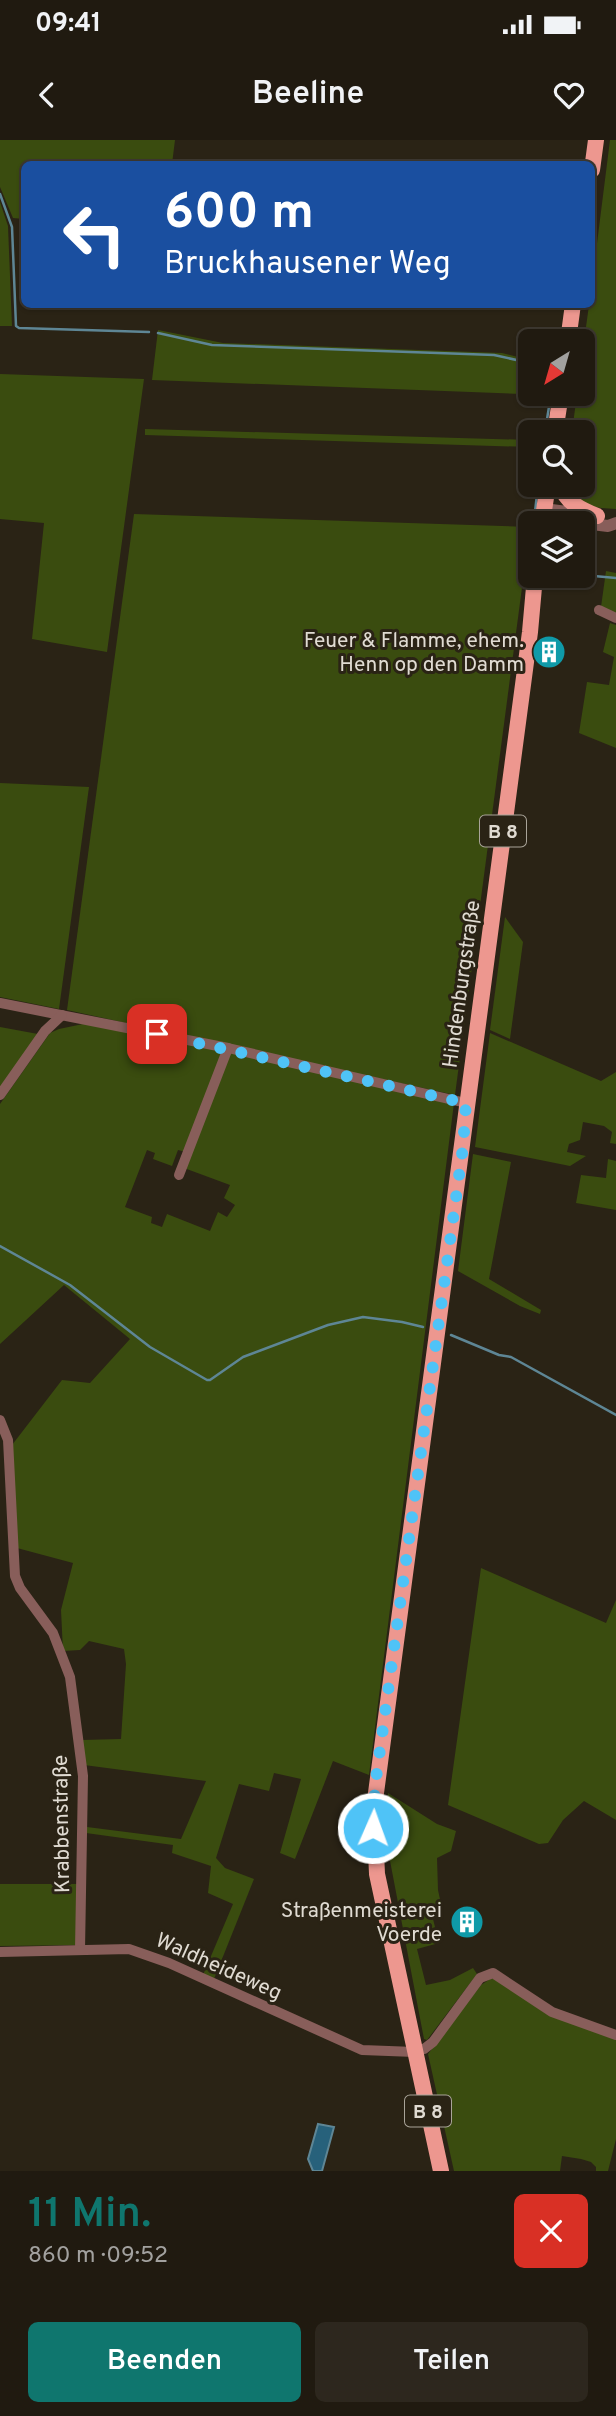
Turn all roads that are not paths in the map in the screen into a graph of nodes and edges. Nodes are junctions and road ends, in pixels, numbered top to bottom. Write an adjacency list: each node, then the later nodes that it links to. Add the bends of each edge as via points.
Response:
1 (596, 140): 2 (main road)
2 (593, 161)
3 (572, 308): 4 (main road)
4 (570, 329)
5 (564, 497): 6 (main road)
6 (597, 516): 7 (street)
7 (616, 522): 8 (street)
8 (595, 525)
9 (533, 588): 13 (main road, Hindenburgstraße / B 8)
10 (540, 588): 13 (main road, Hindenburgstraße / B 8)
11 (598, 610): 12 (street)
12 (616, 618)
13 (530, 632): 18 (main road, Hindenburgstraße / B 8)
14 (0, 1003): 15 (street)
15 (62, 1015): 16 (street); 17 (street)
16 (228, 1048): 18 (street); 19 (street)
17 (0, 1095)
18 (466, 1103): 24 (main road, Hindenburgstraße / B 8, via 374,1808 377,1874)
19 (179, 1175)
20 (0, 1420): 21 (street, Krabbenstraße, via 8,1440 15,1576 53,1633 70,1676 83,1776)
21 (80, 1950): 22 (street, Waldheideweg); 24 (street, Waldheideweg, via 130,1950 152,1956 362,2050)
22 (0, 1952)
23 (616, 2035): 24 (street, via 532,2001 493,1973 480,1978 433,2042)
24 (415, 2052): 25 (main road, Hindenburgstraße / B 8)
25 (441, 2171)

